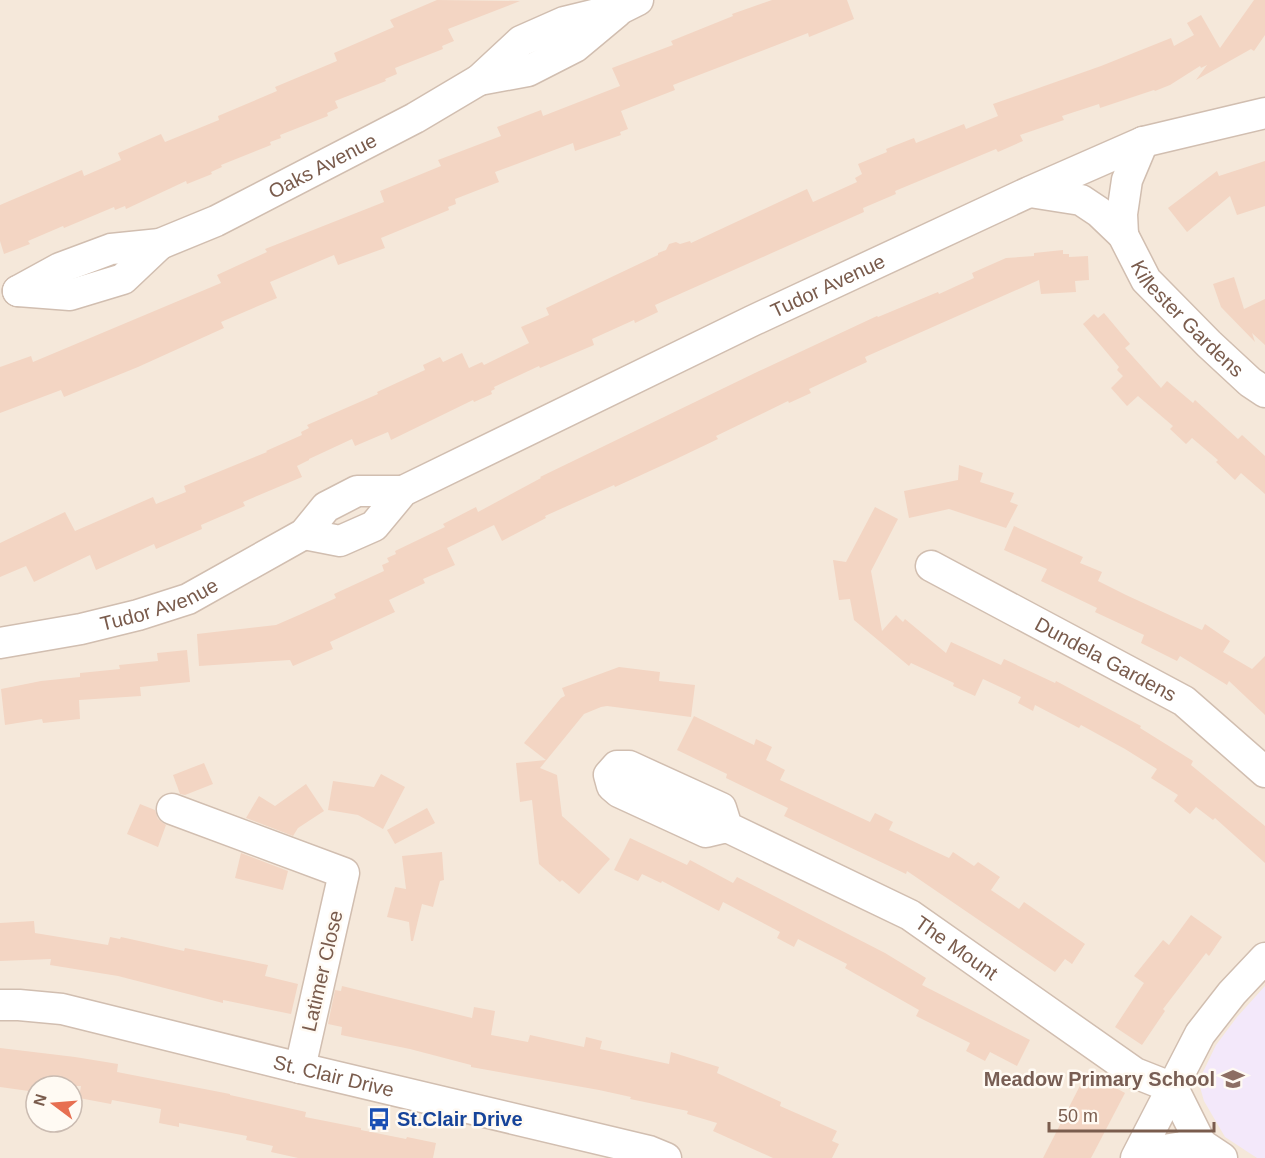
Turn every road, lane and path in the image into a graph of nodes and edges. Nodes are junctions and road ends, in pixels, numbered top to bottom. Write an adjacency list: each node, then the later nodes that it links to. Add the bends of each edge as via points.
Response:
1 (630, 4): 6 (street, Oaks Avenue, via 575,47 528,71 480,80 216,221 160,244 123,279 70,295)
2 (1265, 113): 3 (street, Tudor Avenue)
3 (1143, 142): 4 (street, Tudor Avenue); 5 (street, Killester Gardens, via 1127,180)
4 (1029, 192): 5 (street, Killester Gardens, via 1081,200); 9 (street, Tudor Avenue, via 403,491 374,526 340,541 304,534 188,599 81,629)
5 (1123, 235): 7 (street, Killester Gardens, via 1146,280 1209,344)
6 (9, 292)
7 (1265, 392)
8 (931, 566): 10 (street, Dundela Gardens, via 1184,700)
9 (0, 643)
10 (1265, 772)
11 (172, 809): 15 (street, Latimer Close, via 344,873)
12 (727, 827): 16 (street, The Mount, via 910,915 1135,1073)
13 (1265, 958): 16 (street, via 1200,1034)
14 (0, 1005): 15 (street, St. Clair Drive, via 62,1010)
15 (300, 1068): 19 (street, St. Clair Drive, via 649,1150)
16 (1173, 1088): 17 (street); 18 (street)
17 (1211, 1151): 18 (street)
18 (1137, 1156)
19 (666, 1158)

